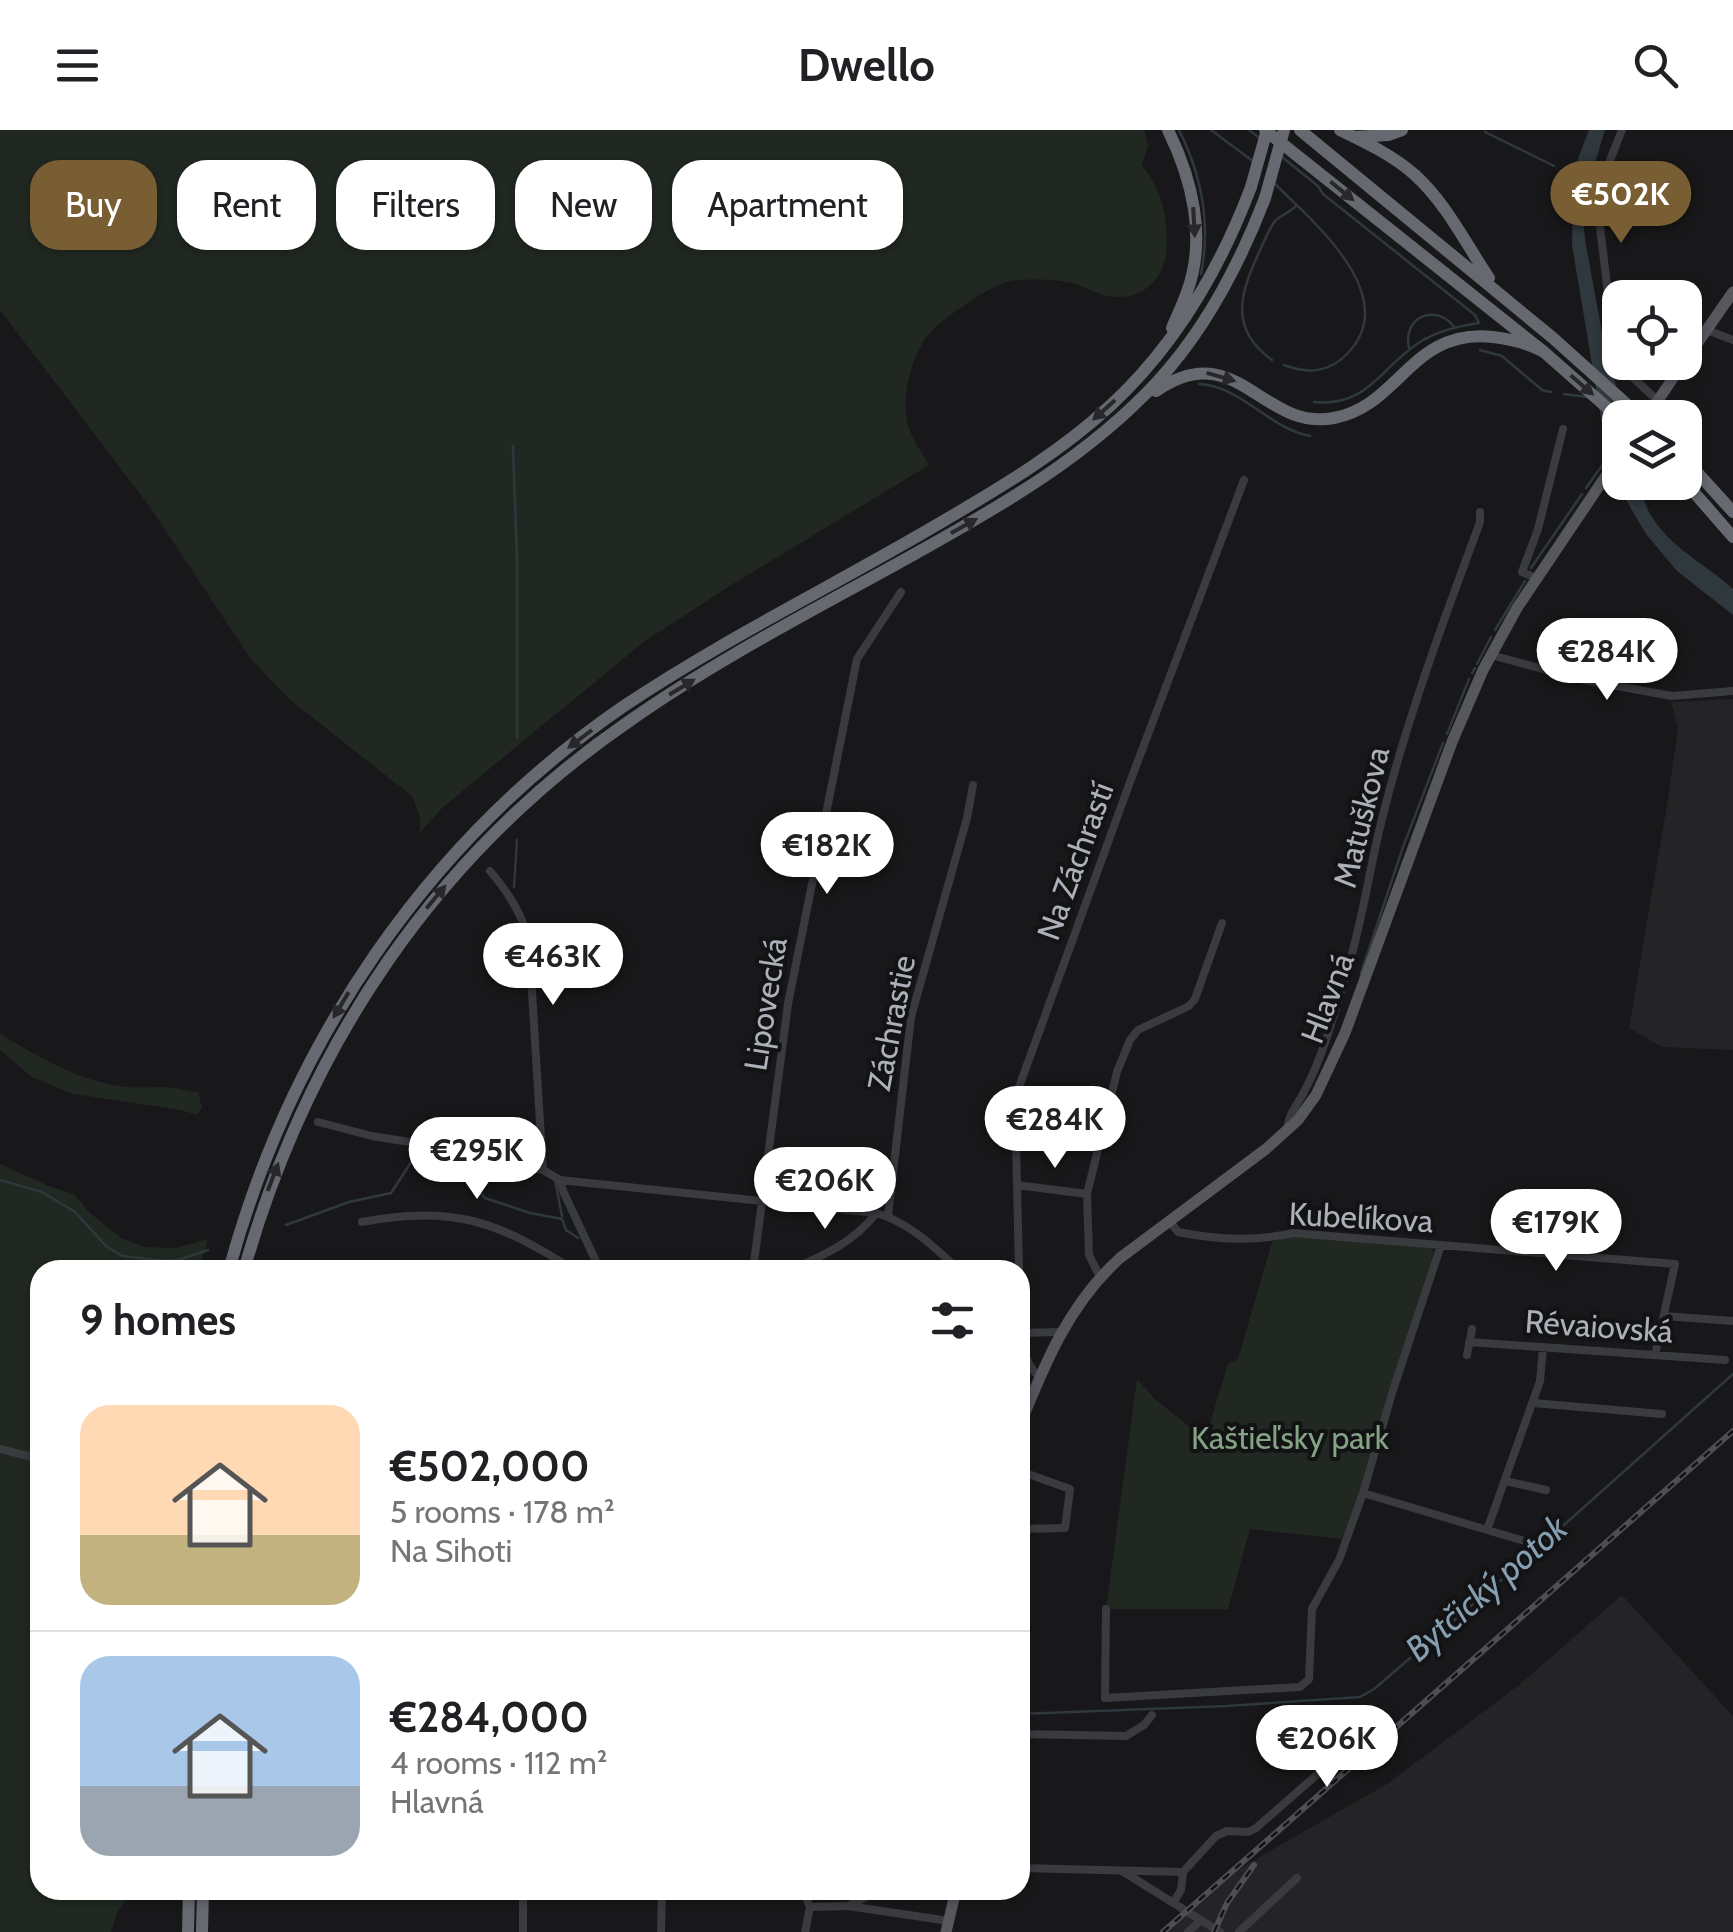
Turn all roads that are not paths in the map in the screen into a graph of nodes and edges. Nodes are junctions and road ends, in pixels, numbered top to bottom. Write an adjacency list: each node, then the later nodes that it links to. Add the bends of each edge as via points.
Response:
1 (1168, 130): 15 (highway, one-way to 15, via 1184,163 1196,229 1188,289)
2 (1266, 130): 15 (highway, bridge, via 1238,221); 16 (highway, one-way to 16)
3 (1284, 130): 22 (highway, bridge, via 1265,198 1236,264 1199,327)
4 (1300, 130): 11 (highway)
5 (1340, 130): 8 (highway)
6 (1402, 130): 8 (highway)
7 (1622, 130): 9 (street, via 1601,183)
8 (1354, 137): 11 (highway, via 1428,188)
9 (1606, 280)
10 (1733, 292): 12 (main road)
11 (1498, 293): 19 (highway)
12 (1707, 330): 13 (main road); 14 (street)
13 (1702, 337)
14 (1733, 340)
15 (1166, 343): 50 (highway, one-way to 50, via 1112,404 1047,457 637,698 568,748 482,825 405,912 324,1034 270,1148)
16 (1544, 352): 21 (highway, one-way to 21); 22 (highway, one-way to 16, via 1176,378 1211,373 1290,412 1326,420 1365,406 1423,354 1452,340 1496,337)
17 (1636, 380): 20 (street)
18 (1672, 380): 20 (main road)
19 (1624, 400)
20 (1658, 400)
21 (1602, 403)
22 (1133, 405): 51 (highway, one-way to 22, via 283,1152 336,1041 395,950 493,834 631,719 1020,494)
23 (1563, 429): 31 (street, via 1522,572)
24 (1702, 478): 29 (highway)
25 (1244, 480): 42 (street, Na Záchrastí, via 1016,1098)
26 (1602, 481): 31 (main road, Hlavná)
27 (1701, 500): 30 (highway)
28 (1480, 512): 39 (street, Matuškova, via 1382,820 1348,969)
29 (1733, 512)
30 (1733, 537)
31 (1536, 578): 33 (main road, Hlavná)
32 (900, 592): 44 (street, Lipovecká, via 858,659 797,955)
33 (1491, 656): 34 (street, via 1672,696); 39 (main road, Hlavná, via 1445,760 1336,1056 1310,1105)
34 (1733, 691)
35 (973, 785): 46 (street, Záchrastie, via 911,1017)
36 (490, 871): 40 (street, via 516,906 529,944)
37 (1222, 923): 43 (street, via 1196,999 1130,1040)
38 (318, 1122): 40 (street)
39 (1287, 1130): 48 (main road, Hlavná)
40 (543, 1170): 41 (street)
41 (560, 1180): 44 (street); 53 (street)
42 (1018, 1185): 43 (street); 57 (street, Na Záchrastí)
43 (1087, 1194): 58 (street, via 1090,1255)
44 (762, 1200): 45 (street); 54 (street, Lipovecká)
45 (876, 1213): 46 (street); 55 (street, via 846,1242)
46 (888, 1216): 56 (street)
47 (362, 1222): 52 (street, via 467,1218)
48 (1170, 1222): 49 (street, Kubelíkova, via 1178,1232 1238,1240 1293,1232); 58 (main road, Hlavná)
49 (1441, 1244): 59 (street, Kubelíkova, via 1676,1264); 79 (street)
50 (232, 1260)
51 (247, 1260)
52 (559, 1260)
53 (595, 1260)
54 (754, 1260)
55 (810, 1260)
56 (947, 1260)
57 (1020, 1260)
58 (1100, 1276): 62 (main road, Hlavná)
59 (1664, 1316): 60 (street); 67 (street)
60 (1733, 1321)
61 (1472, 1329): 64 (street)
62 (1060, 1332): 63 (street); 70 (main road, Hlavná)
63 (1030, 1333)
64 (1470, 1342): 65 (street, Révaiovská); 66 (street)
65 (1543, 1347): 67 (street, Révaiovská); 72 (street)
66 (1467, 1354)
67 (1656, 1355): 68 (street, Révaiovská)
68 (1725, 1360)
69 (1030, 1369): 70 (street)
70 (1039, 1377): 71 (main road, Hlavná)
71 (1030, 1393)
72 (1533, 1403): 73 (street); 77 (street)
73 (1655, 1410)
74 (0, 1448): 75 (street)
75 (30, 1456)
76 (1030, 1475): 80 (street, via 1070,1489 1065,1528)
77 (1505, 1481): 78 (street); 81 (street)
78 (1546, 1490)
79 (1364, 1493): 81 (street); 83 (street, via 1312,1608 1309,1680 1300,1687 1105,1698)
80 (1030, 1528)
81 (1487, 1530): 82 (street)
82 (1522, 1540)
83 (1106, 1608)
84 (1152, 1715): 86 (street, via 1126,1736)
85 (1275, 1718): 89 (street, via 1344,1717 1357,1726 1344,1752 1256,1828 1216,1836)
86 (1030, 1734)
87 (1030, 1868): 88 (street)
88 (1120, 1870): 89 (street); 98 (street)
89 (1183, 1872): 98 (street)
90 (1297, 1878): 110 (street)
91 (189, 1900): 103 (highway)
92 (203, 1900): 104 (highway)
93 (524, 1900): 105 (street)
94 (662, 1900): 106 (street)
95 (808, 1900): 99 (street)
96 (860, 1900): 100 (street)
97 (954, 1900): 102 (main road)
98 (1173, 1902): 101 (street)
99 (810, 1906): 100 (street); 107 (street)
100 (848, 1906): 102 (street)
101 (1200, 1922): 108 (street); 109 (street)
102 (947, 1927)
103 (188, 1932)
104 (202, 1932)
105 (523, 1932)
106 (661, 1932)
107 (805, 1932)
108 (1188, 1932)
109 (1220, 1932)
110 (1238, 1932)

